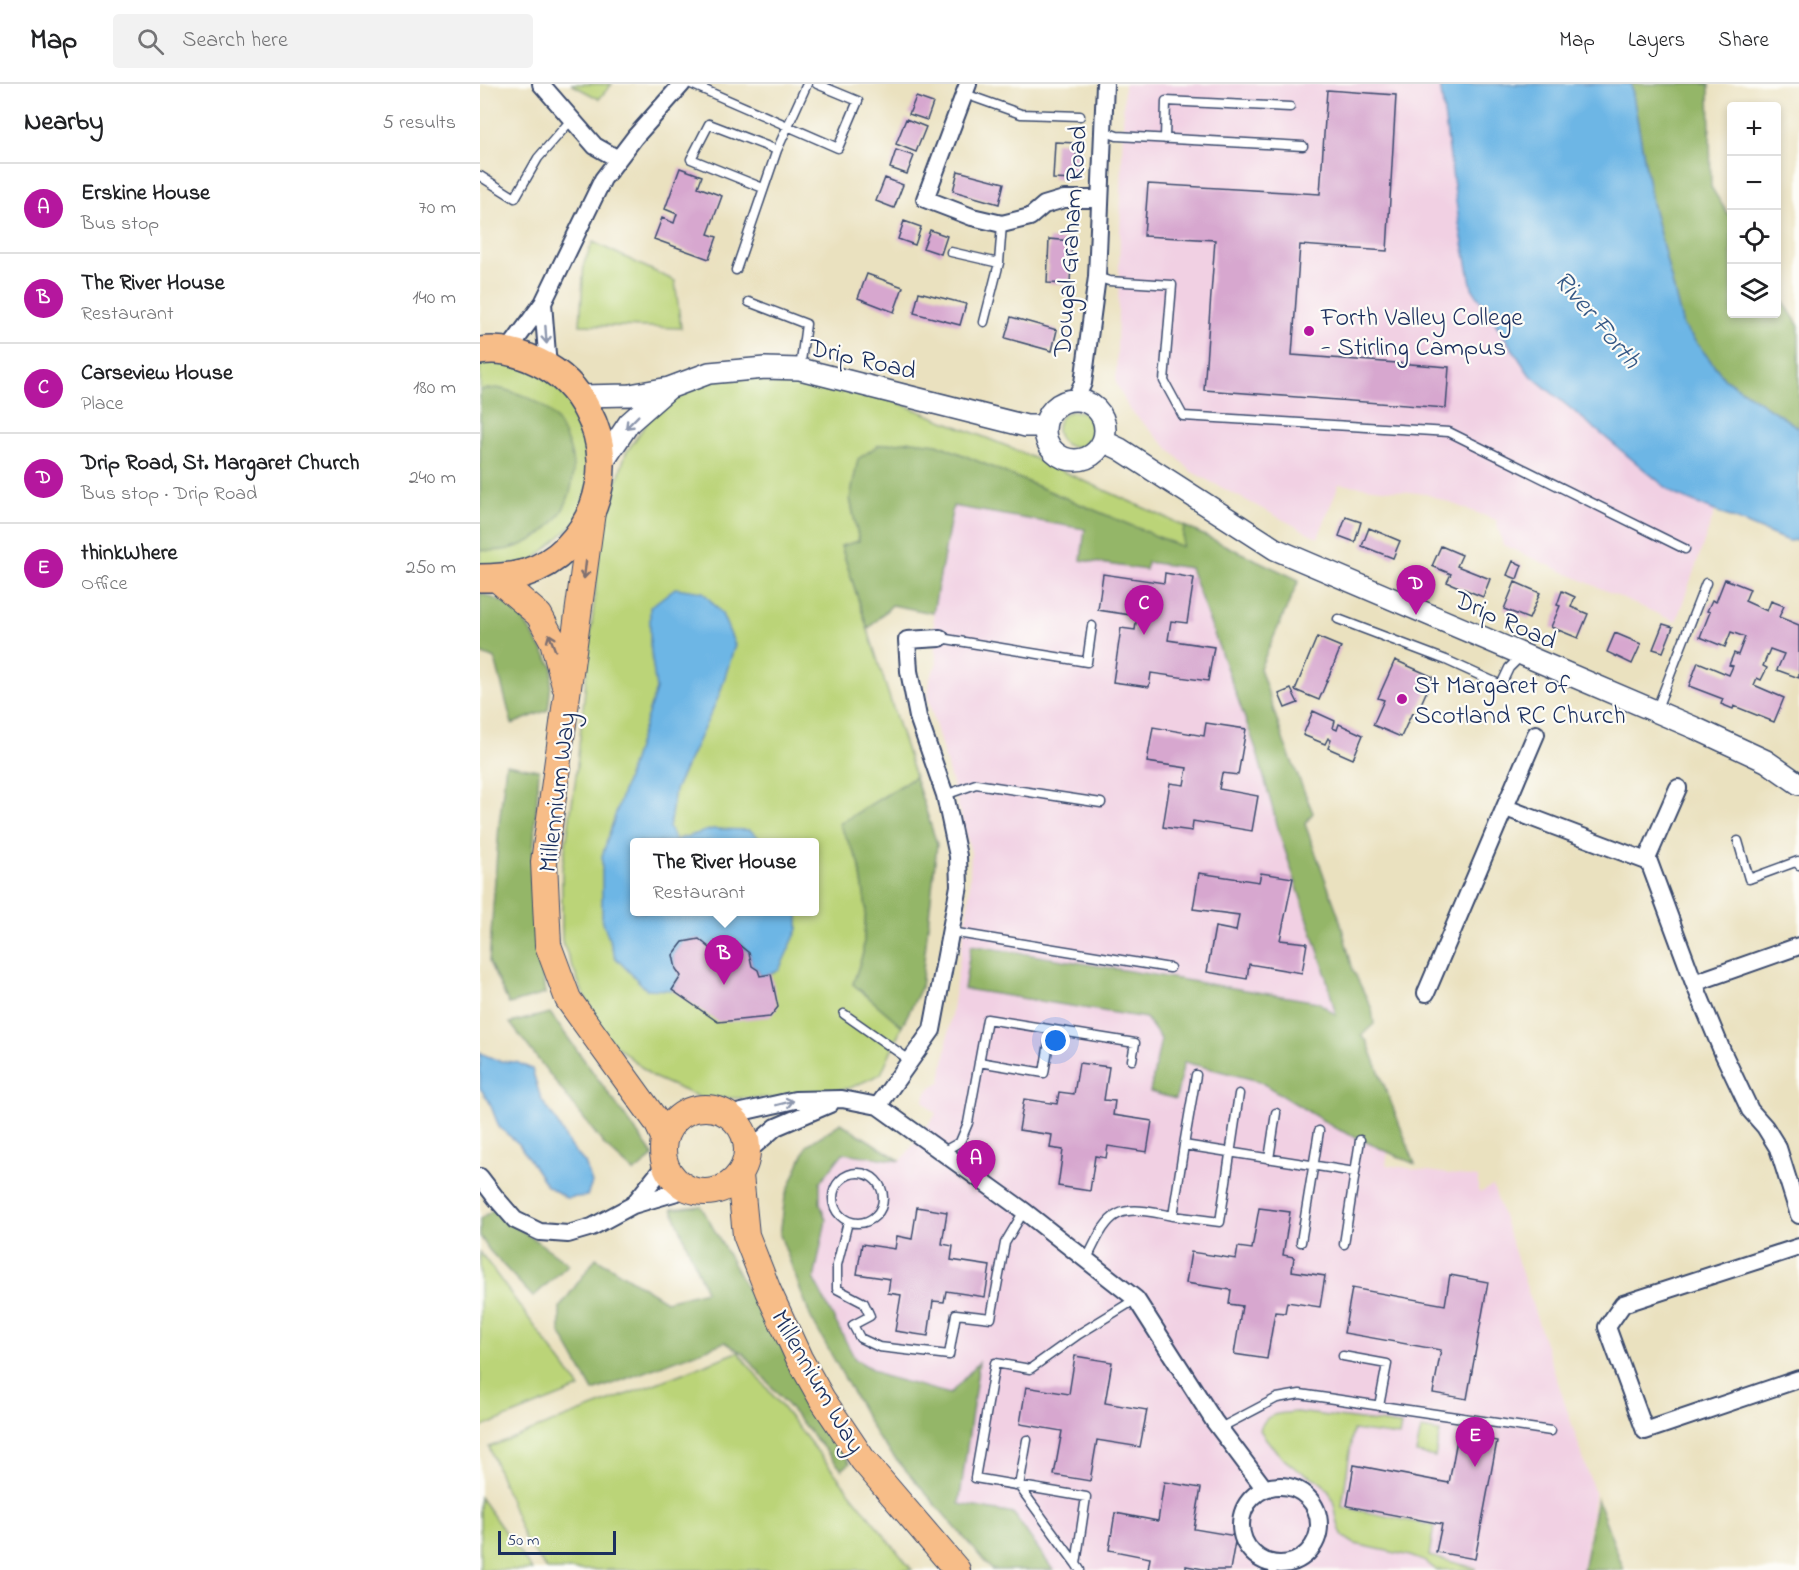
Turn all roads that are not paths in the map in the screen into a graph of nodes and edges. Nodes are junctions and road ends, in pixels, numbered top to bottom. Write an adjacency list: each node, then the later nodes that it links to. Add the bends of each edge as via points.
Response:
1 (541, 84): 10 (street)
2 (682, 84): 16 (street)
3 (691, 84): 11 (lane)
4 (807, 84): 11 (lane)
5 (817, 84): 11 (lane, via 858,101 838,148)
6 (1106, 84): 12 (street, Dougal Graham Road)
7 (966, 89): 9 (lane, via 1022,114); 20 (street, via 925,199)
8 (1290, 107): 13 (lane, via 1166,101)
9 (1080, 116)
10 (572, 119): 16 (street, via 595,146); 17 (lane, via 538,158 515,198)
11 (788, 125): 15 (lane)
12 (1103, 131): 13 (lane, via 1117,136); 19 (street, Dougal Graham Road)
13 (1165, 139): 14 (lane)
14 (1303, 146)
15 (777, 150): 18 (lane); 18 (lane, via 709,124 691,159)
16 (618, 159): 26 (street, via 603,179)
17 (480, 176)
18 (763, 188): 23 (lane)
19 (1100, 199): 20 (street, via 1064,199 1044,205 1030,216); 24 (street, Dougal Graham Road)
20 (1002, 224): 22 (lane)
21 (951, 252): 22 (lane)
22 (999, 263): 27 (lane)
23 (736, 270)
24 (1097, 277): 34 (street, Dougal Graham Road, via 1083,383); 39 (lane, via 1172,285 1164,381 1183,416 1449,432)
25 (749, 302): 31 (lane, via 806,324)
26 (543, 303): 29 (street); 30 (street, one-way to 30)
27 (984, 322)
28 (480, 351): 29 (highway)
29 (507, 352): 30 (highway)
30 (548, 367): 33 (highway)
31 (800, 369): 32 (street, Drip Road, via 709,373); 35 (street, Drip Road, via 1026,426)
32 (669, 388): 33 (street, Drip Road, via 630,395); 37 (street, Drip Road, one-way to 37, via 629,423)
33 (580, 396): 37 (highway, via 596,427)
34 (1075, 400): 35 (street, via 1052,410); 36 (street, via 1085,401 1100,413 1104,422)
35 (1045, 426): 36 (street, via 1049,445 1063,458 1091,456)
36 (1103, 441): 45 (street, Drip Road, via 1275,549)
37 (603, 462): 38 (highway)
38 (592, 512): 40 (highway, via 576,538 553,559 526,572); 46 (main road, Millennium Way, one-way to 46)
39 (1685, 549)
40 (488, 578): 46 (main road, Millennium Way, one-way to 40, via 553,641 539,615)
41 (1706, 584): 47 (lane)
42 (1338, 619): 45 (lane, via 1446,660 1501,686 1509,668)
43 (1092, 626): 44 (lane, via 1087,662)
44 (940, 638): 51 (street, via 907,640 918,717)
45 (1521, 656): 47 (street, Drip Road)
46 (568, 698): 68 (main road, Millennium Way, via 544,862 549,945 568,999)
47 (1656, 712): 49 (street, Drip Road, via 1766,761)
48 (1536, 734): 53 (street)
49 (1799, 784)
50 (1678, 788): 55 (street)
51 (945, 795): 52 (lane, via 976,784); 57 (street, via 958,856 959,886)
52 (1101, 803)
53 (1506, 808): 55 (street); 61 (street)
54 (1738, 841): 56 (lane, via 1749,879 1798,861)
55 (1646, 861): 60 (street)
56 (1799, 865)
57 (951, 932): 59 (lane); 65 (street, via 932,1030)
58 (1799, 946): 60 (street)
59 (1170, 968)
60 (1694, 983): 91 (street, via 1750,1110 1778,1148)
61 (1426, 993)
62 (844, 1014): 65 (lane)
63 (1051, 1030): 64 (lane, via 1135,1043); 66 (lane, via 987,1019); 66 (lane, via 1044,1073)
64 (1132, 1060)
65 (911, 1061): 71 (street)
66 (978, 1062): 79 (lane, via 968,1123 960,1142)
67 (1196, 1075): 78 (lane)
68 (627, 1080): 72 (main road, Millennium Way); 76 (main road, Millennium Way)
69 (1239, 1094): 80 (lane)
70 (842, 1099): 71 (street); 74 (street, one-way to 70, via 795,1100); 82 (street, via 776,1127)
71 (878, 1106): 79 (street)
72 (686, 1112): 74 (main road, via 708,1108); 76 (main road, via 673,1122)
73 (1276, 1113): 81 (lane)
74 (728, 1114): 82 (main road, via 743,1132)
75 (1319, 1131): 84 (lane)
76 (664, 1137): 83 (main road)
77 (1360, 1140): 85 (lane)
78 (1184, 1145): 80 (lane); 92 (lane)
79 (942, 1152): 90 (street)
80 (1230, 1152): 81 (lane); 92 (lane, via 1220,1222)
81 (1269, 1159): 84 (lane)
82 (744, 1163): 88 (main road, via 732,1183); 94 (main road, Millennium Way)
83 (665, 1165): 87 (main road); 89 (street)
84 (1314, 1166): 85 (lane); 95 (lane)
85 (1355, 1172): 96 (lane)
86 (480, 1177): 89 (street, via 515,1220 540,1232 568,1234 592,1227)
87 (687, 1189): 88 (main road); 89 (street)
88 (712, 1192): 94 (main road, Millennium Way)
89 (633, 1205)
90 (1024, 1211): 93 (lane, via 1005,1243 991,1318 956,1314 949,1355 879,1347 860,1338 854,1324 870,1316 864,1303 837,1289 837,1265); 98 (street)
91 (1799, 1215)
92 (1173, 1216): 98 (lane, via 1137,1209 1118,1213)
93 (848, 1221): 93 (lane, via 834,1206 835,1186 852,1173 870,1175 882,1189 882,1207 871,1220)
94 (746, 1235): 110 (main road, Millennium Way, via 790,1339 822,1399 863,1460)
95 (1301, 1242)
96 (1344, 1244)
97 (1799, 1247): 101 (street, via 1623,1305 1607,1327 1645,1431)
98 (1087, 1259): 99 (street)
99 (1136, 1299): 103 (street); 106 (lane, via 1030,1369 995,1363 975,1478)
100 (1343, 1356): 102 (lane, via 1387,1364)
101 (1799, 1379)
102 (1379, 1406): 103 (lane, via 1300,1394 1277,1398); 104 (lane)
103 (1220, 1428): 107 (street)
104 (1551, 1431)
105 (1027, 1440): 106 (lane)
106 (1019, 1486): 108 (lane); 108 (lane, via 1086,1497)
107 (1265, 1489): 109 (street, via 1248,1503 1241,1526 1243,1539 1254,1555); 109 (street, via 1284,1486 1297,1490 1316,1509 1319,1522 1312,1548 1302,1558)
108 (1078, 1567)
109 (1274, 1567)
110 (957, 1570)

